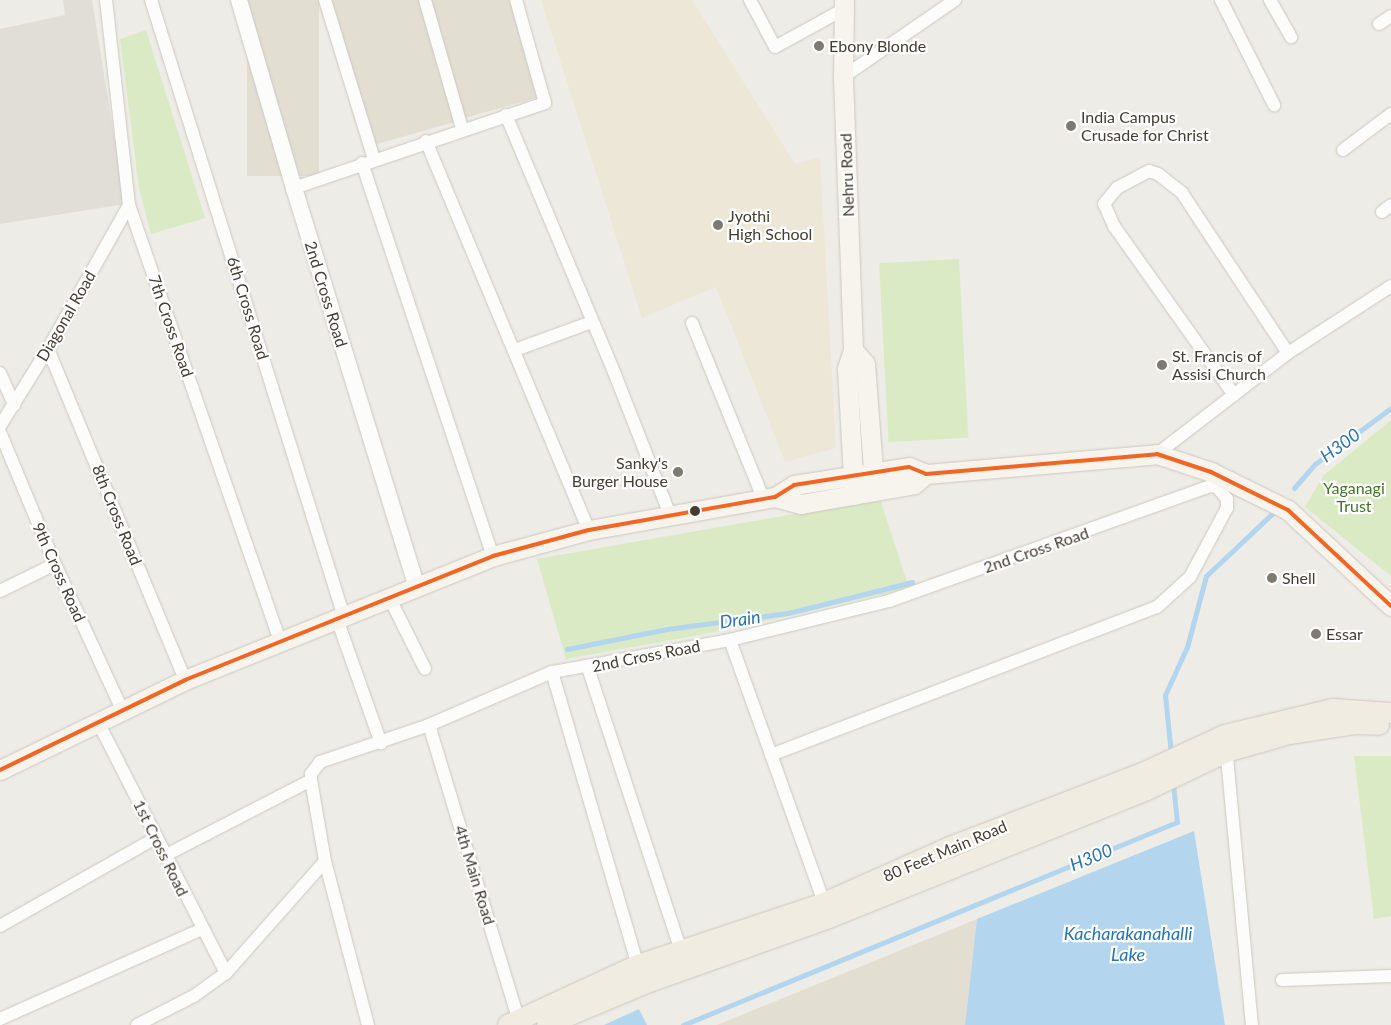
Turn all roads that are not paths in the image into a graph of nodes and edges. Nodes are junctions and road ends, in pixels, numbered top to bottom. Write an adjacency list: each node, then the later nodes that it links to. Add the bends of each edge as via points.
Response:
1 (106, 0): 24 (street, 7th Cross Road)
2 (151, 0): 53 (street, 6th Cross Road)
3 (239, 0): 23 (street, 2nd Cross Road)
4 (325, 0): 22 (street)
5 (425, 0): 19 (street)
6 (516, 0): 18 (street, via 545,103)
7 (750, 0): 11 (street, via 775,46)
8 (955, 0): 15 (street)
9 (1221, 0): 16 (street)
10 (1270, 0): 14 (street)
11 (844, 4): 15 (main road, Nehru Road)
12 (1391, 16): 13 (street)
13 (1379, 24)
14 (1291, 37)
15 (843, 77): 30 (main road, Nehru Road)
16 (1274, 104)
17 (1391, 114): 21 (street)
18 (506, 115): 19 (street); 26 (street)
19 (462, 128): 20 (street)
20 (426, 141): 22 (street); 29 (street)
21 (1343, 150)
22 (368, 161): 23 (street); 47 (street)
23 (294, 188): 49 (street, 2nd Cross Road)
24 (129, 205): 28 (street, Diagonal Road); 55 (street, 7th Cross Road)
25 (1391, 286): 31 (street)
26 (592, 322): 29 (street); 45 (street)
27 (692, 323): 44 (street)
28 (48, 350): 34 (street, Diagonal Road); 59 (street, 8th Cross Road)
29 (515, 350): 46 (street)
30 (853, 350): 38 (main road, Nehru Road, via 865,364); 40 (main road, Nehru Road, via 847,369)
31 (1288, 353): 33 (street); 33 (street, via 1182,193 1149,171 1117,188 1105,198 1104,204 1114,226)
32 (0, 373): 34 (street)
33 (1234, 395): 37 (street)
34 (14, 405): 35 (street, Diagonal Road)
35 (0, 426)
36 (0, 432): 48 (street, 9th Cross Road)
37 (1157, 454): 39 (main road); 41 (main road)
38 (873, 472): 39 (main road, via 909,467); 40 (main road); 42 (main road, Nehru Road)
39 (926, 474): 42 (main road, via 914,484)
40 (853, 476): 43 (main road, Nehru Road); 44 (main road, via 794,485)
41 (1217, 481): 52 (main road, via 1288,510); 54 (street, 2nd Cross Road, via 889,602); 67 (street, via 1228,499 1227,508 1190,577 1156,607)
42 (874, 491): 43 (main road)
43 (854, 495): 44 (main road, via 801,504)
44 (770, 498): 45 (main road)
45 (670, 515): 46 (main road)
46 (589, 530): 47 (main road)
47 (493, 556): 49 (main road)
48 (55, 564): 50 (street); 60 (street, 9th Cross Road)
49 (417, 587): 51 (main road)
50 (0, 591)
51 (390, 598): 53 (main road); 57 (street)
52 (1391, 606)
53 (341, 618): 55 (main road); 65 (street, 6th Cross Road)
54 (730, 640): 56 (street, 2nd Cross Road); 67 (street)
55 (280, 642): 59 (main road)
56 (588, 668): 58 (street, 2nd Cross Road); 76 (street)
57 (425, 670)
58 (552, 672): 63 (street, 2nd Cross Road); 78 (street)
59 (185, 680): 60 (main road)
60 (122, 710): 62 (main road)
61 (1391, 713): 66 (main road, 80 Feet Main Road, via 1333,709)
62 (98, 722): 68 (main road); 70 (street, 1st Cross Road)
63 (430, 725): 65 (street, 2nd Cross Road); 82 (street, 4th Main Road)
64 (1391, 726): 66 (main road, 80 Feet Main Road, via 1356,724)
65 (381, 743): 69 (street, 2nd Cross Road, via 320,762 311,774)
66 (1225, 744): 73 (main road, 80 Feet Main Road, via 1142,782); 86 (street)
67 (771, 755): 73 (street)
68 (0, 770)
69 (311, 780): 71 (street); 72 (street)
70 (157, 837): 71 (street, 1st Cross Road); 74 (street)
71 (166, 855): 75 (street, 1st Cross Road)
72 (326, 861): 77 (street); 84 (street)
73 (827, 911): 76 (main road, 80 Feet Main Road); 78 (main road, 80 Feet Main Road)
74 (0, 926)
75 (202, 929): 77 (street, 1st Cross Road); 81 (street)
76 (681, 951): 78 (main road, 80 Feet Main Road)
77 (226, 972): 83 (street, via 194,996)
78 (641, 974): 82 (main road, 80 Feet Main Road); 85 (main road, 80 Feet Main Road)
79 (1391, 976): 80 (street)
80 (1282, 980)
81 (0, 1019)
82 (515, 1023)
83 (137, 1025)
84 (368, 1025)
85 (547, 1025)
86 (1252, 1025)

